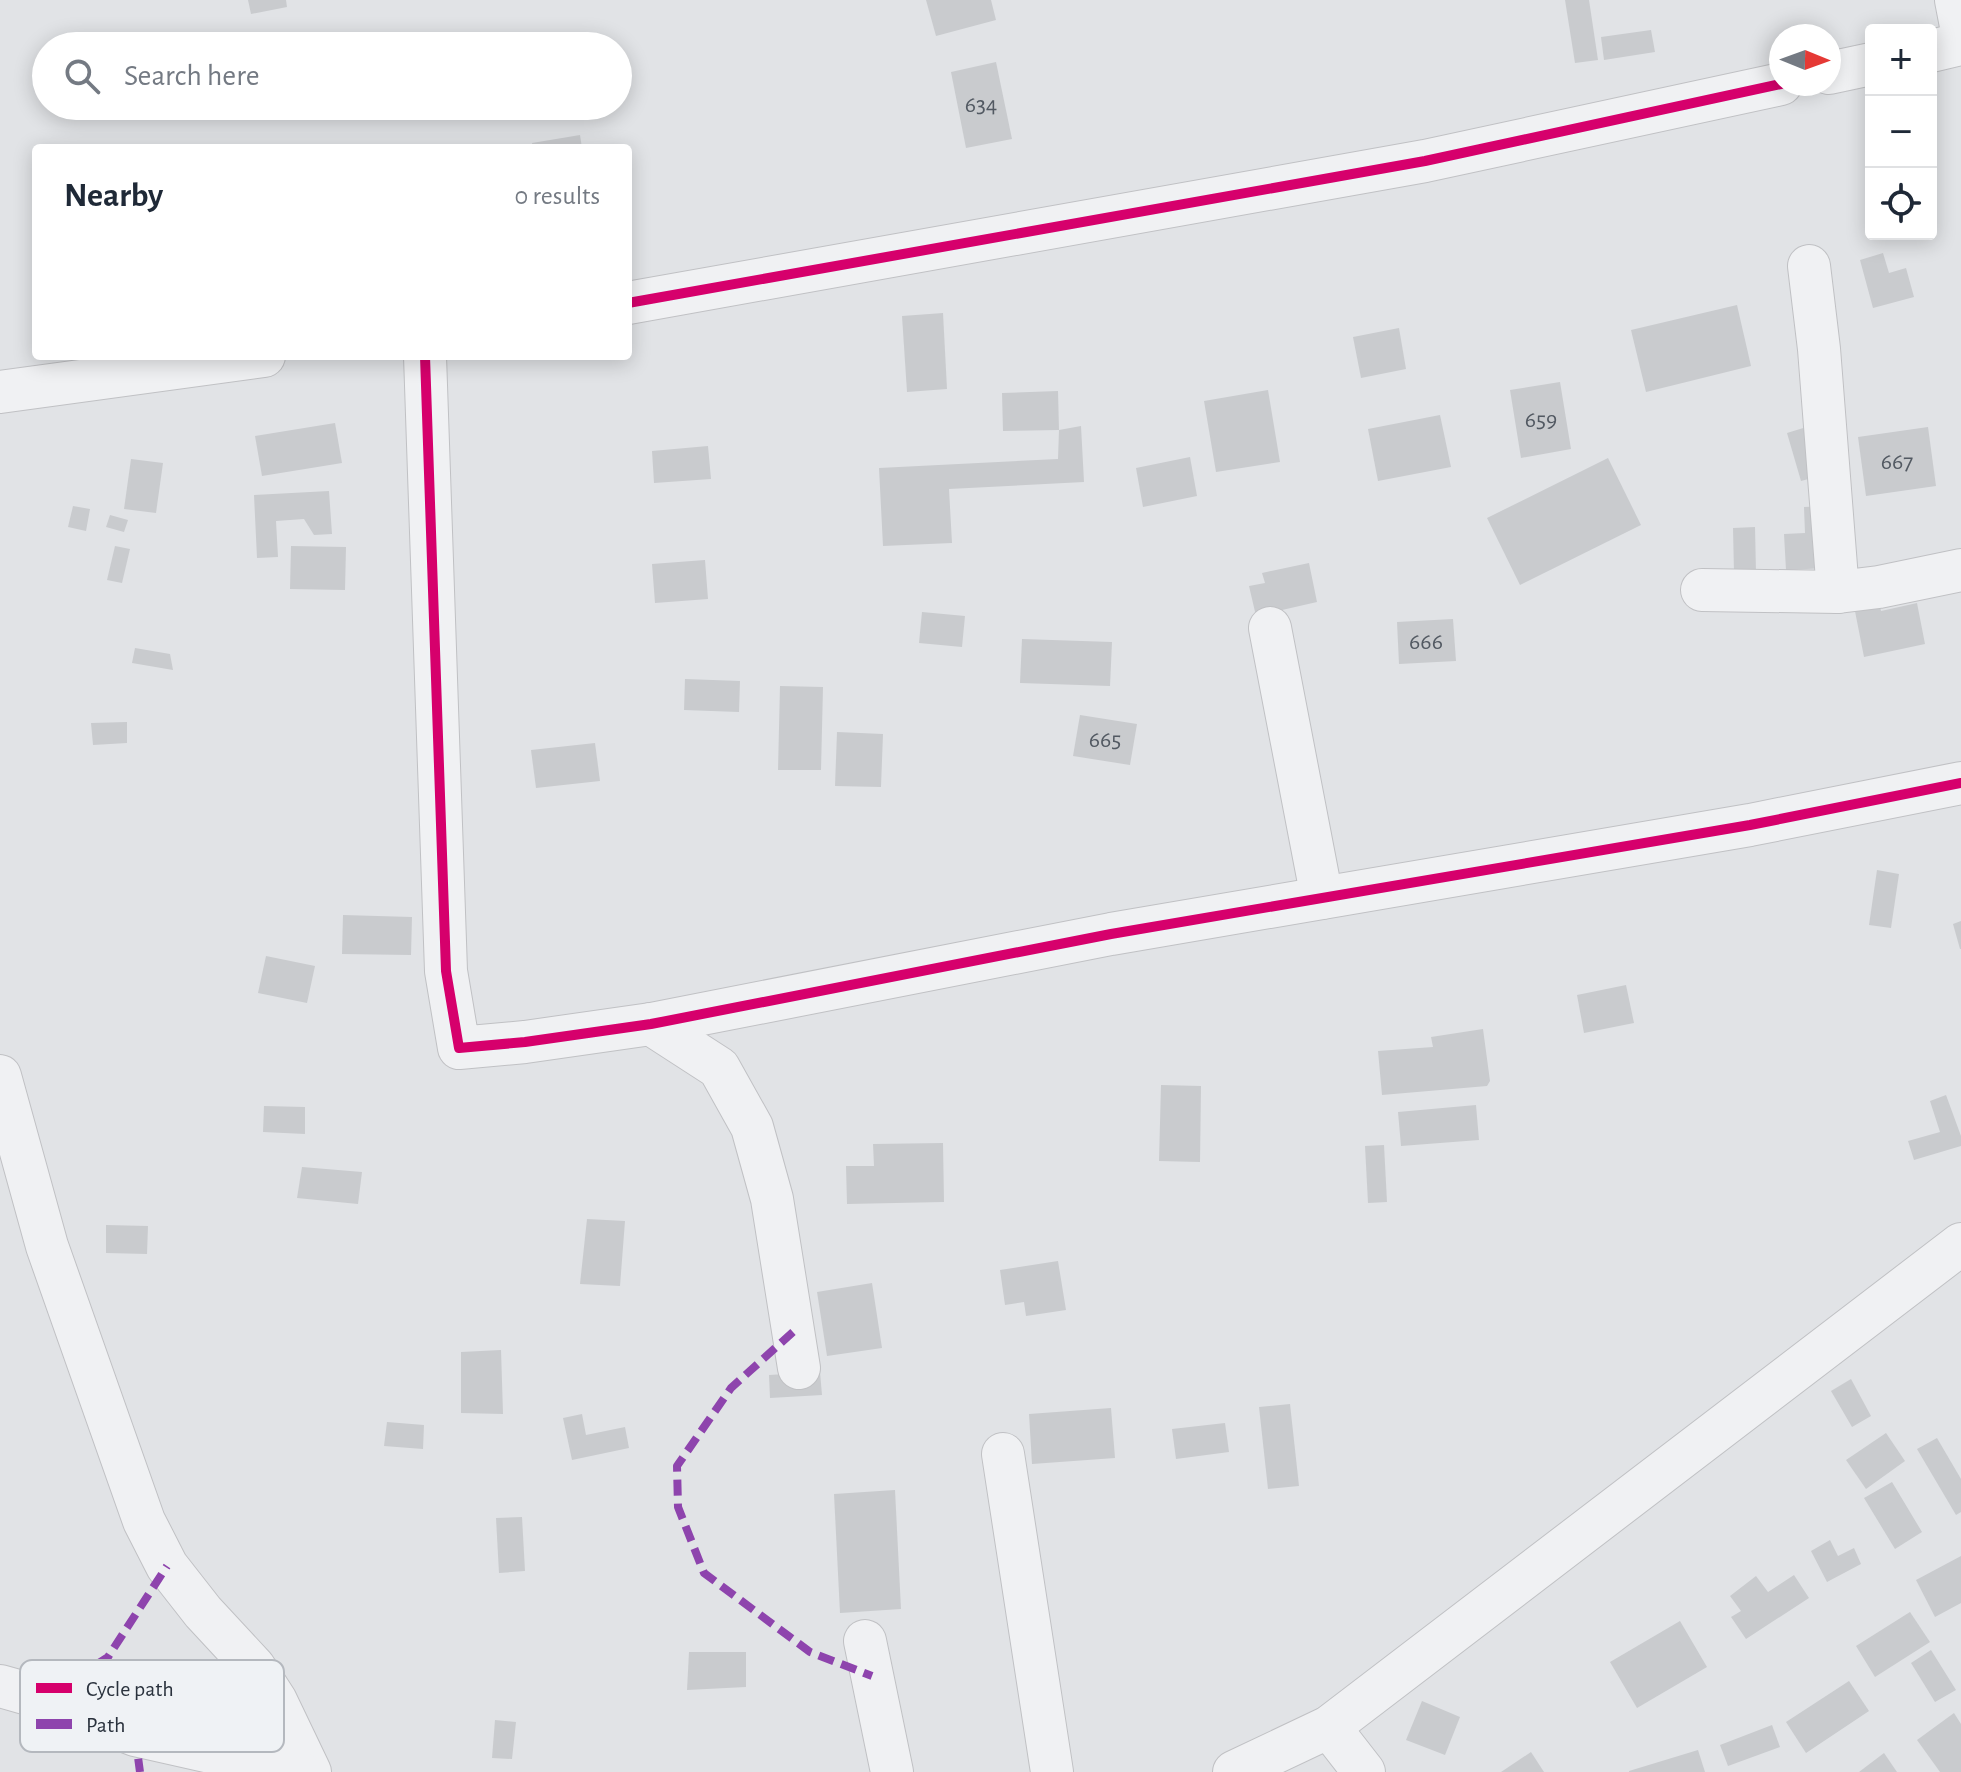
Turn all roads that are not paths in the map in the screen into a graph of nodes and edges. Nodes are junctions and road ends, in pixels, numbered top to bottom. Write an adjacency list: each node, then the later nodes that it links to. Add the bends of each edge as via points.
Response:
1 (1956, 0): 2 (street)
2 (1961, 26)
3 (1961, 44): 4 (street)
4 (1937, 50)
5 (1865, 65): 6 (street)
6 (1841, 70)
7 (1769, 87): 9 (street, via 1425,161)
8 (1809, 266): 15 (street)
9 (632, 302)
10 (235, 360): 12 (street)
11 (425, 360): 19 (street, via 446,971 459,1048)
12 (0, 392)
13 (1961, 570): 15 (street)
14 (1702, 590): 15 (street)
15 (1838, 592)
16 (1270, 628): 18 (street)
17 (1961, 783): 18 (street)
18 (1322, 898): 19 (street)
19 (651, 1024): 22 (street, via 719,1068 752,1127 772,1199)
20 (0, 1076): 25 (street, via 47,1246 144,1521 167,1566)
21 (1961, 1244): 29 (street)
22 (799, 1368)
23 (1003, 1454): 34 (street)
24 (865, 1641): 33 (street)
25 (248, 1660)
26 (0, 1686): 27 (street)
27 (20, 1692)
28 (284, 1718): 32 (street)
29 (1329, 1727): 35 (street); 36 (street)
30 (210, 1752): 31 (street)
31 (299, 1772)
32 (310, 1772)
33 (892, 1772)
34 (1052, 1772)
35 (1234, 1772)
36 (1364, 1772)

